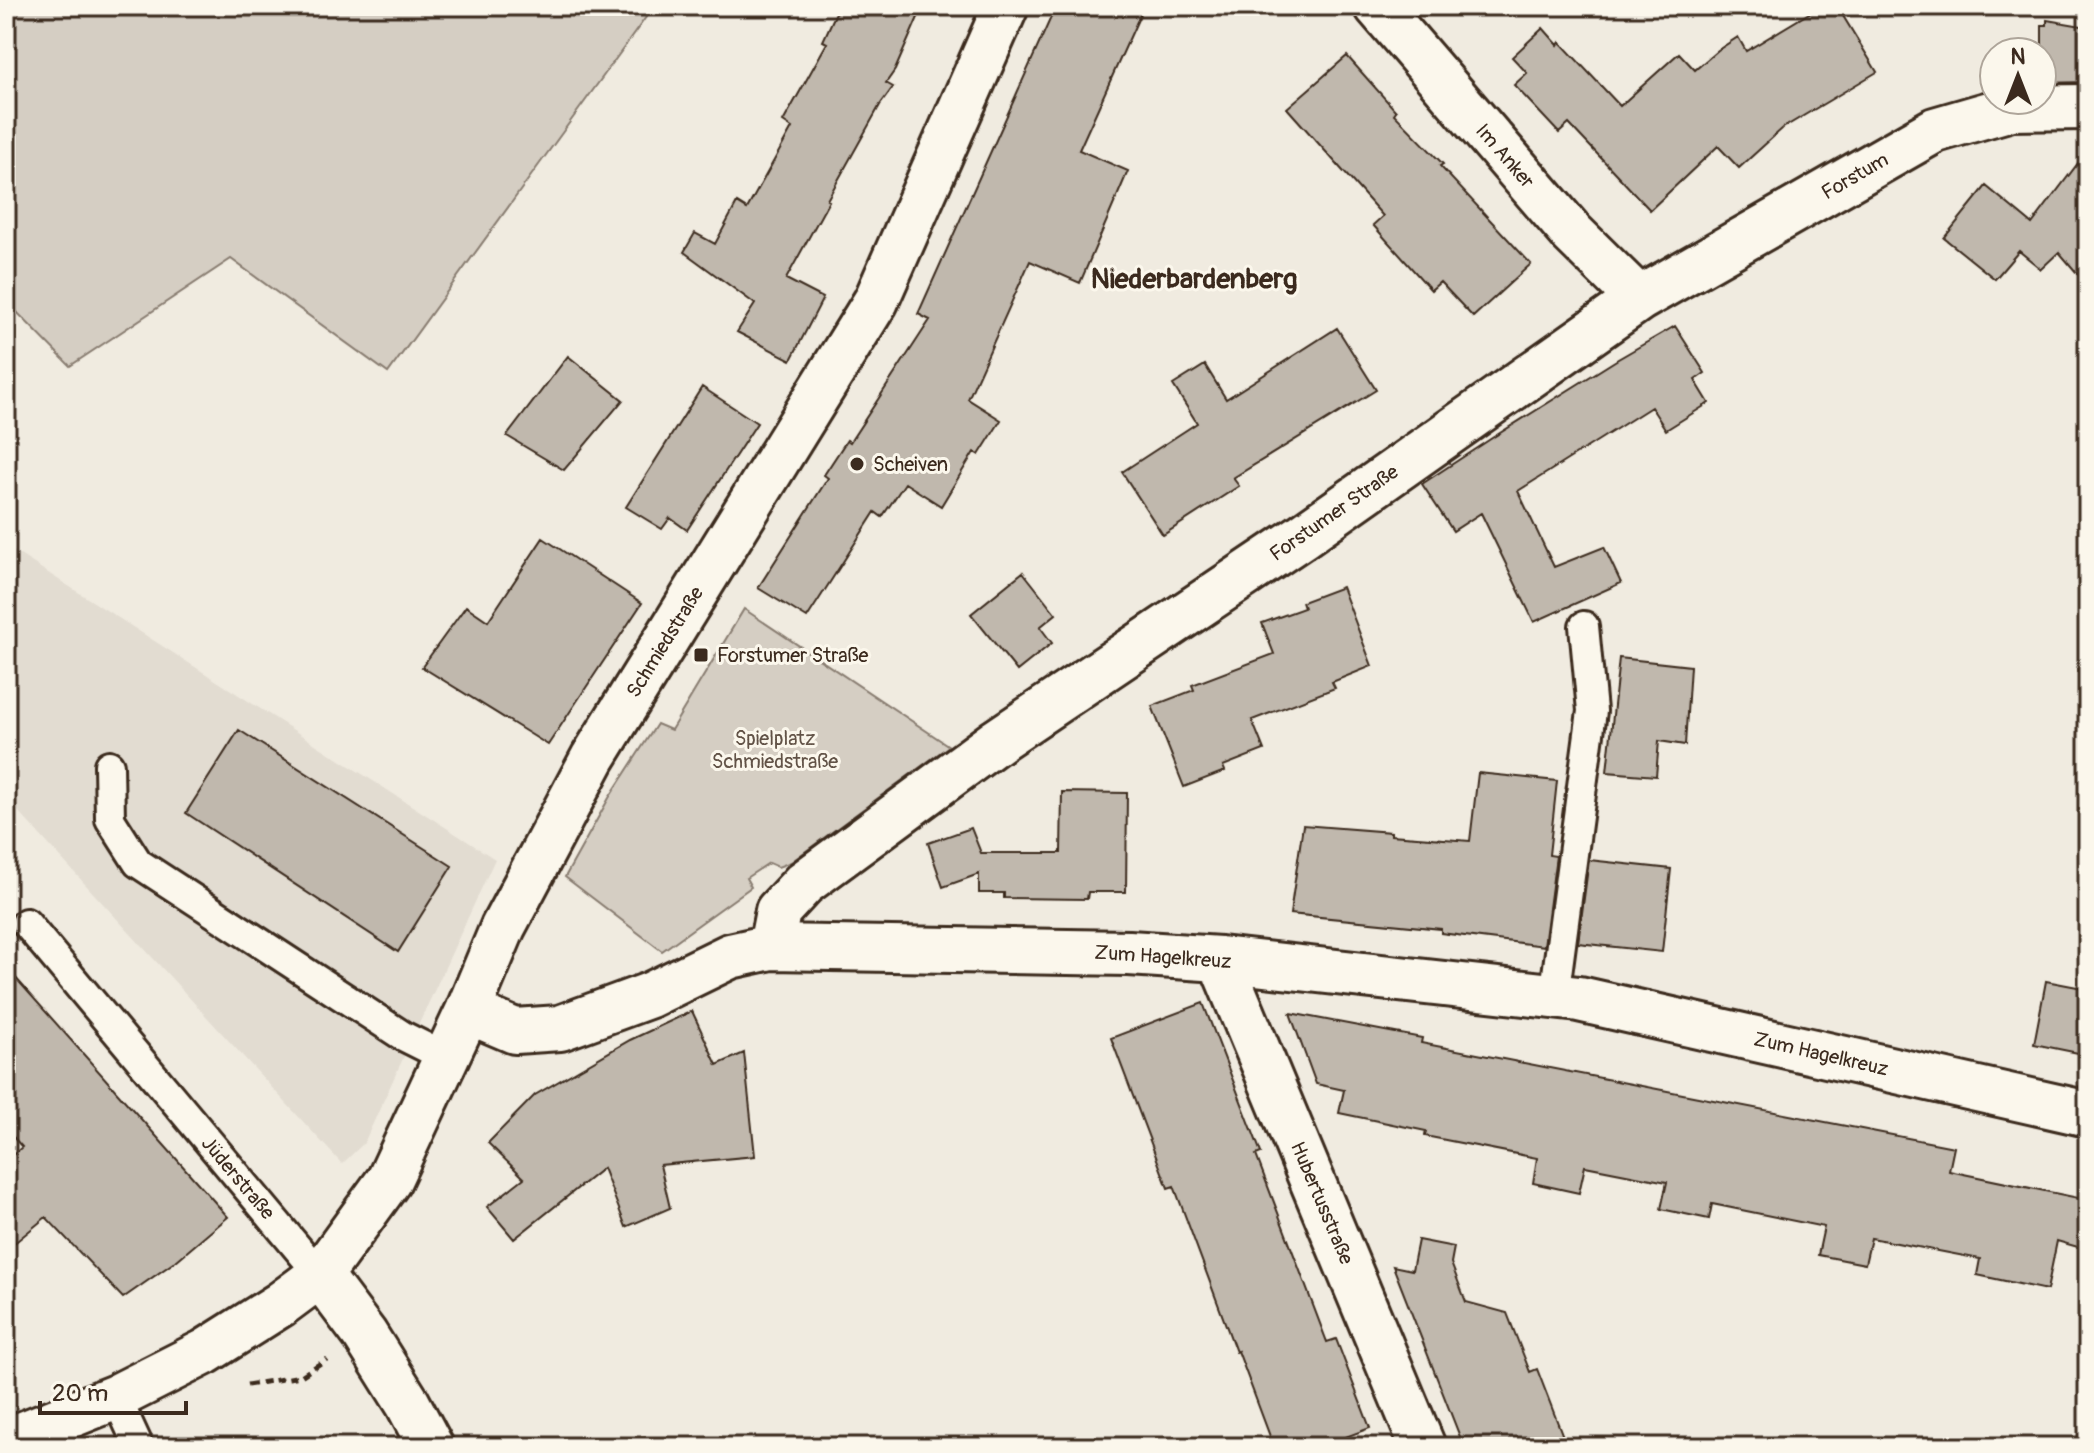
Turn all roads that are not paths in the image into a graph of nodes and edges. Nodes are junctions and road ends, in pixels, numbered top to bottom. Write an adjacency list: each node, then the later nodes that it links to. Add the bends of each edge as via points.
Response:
1 (1006, 6): 11 (street, Schmiedstraße, via 876,301 593,758 503,927)
2 (1377, 6): 4 (street, Im Anker, via 1572,233)
3 (2088, 107): 4 (street, Forstum, via 2011,108 1935,130)
4 (1639, 299): 8 (street, Forstumer Straße, via 1301,537 997,741 816,873 778,911)
5 (1584, 626): 10 (lane, via 1592,711)
6 (109, 765): 12 (lane, via 110,819 138,863 403,1036)
7 (26, 923): 14 (lane, Jüderstraße)
8 (771, 947): 9 (street, Zum Hagelkreuz); 11 (street, via 730,956 650,995 560,1028 515,1031)
9 (1220, 959): 10 (street, Zum Hagelkreuz); 19 (street, Hubertusstraße)
10 (1554, 997): 13 (street, Zum Hagelkreuz)
11 (468, 1011): 12 (street, Schmiedstraße)
12 (445, 1057): 14 (street, Schmiedstraße, via 389,1180)
13 (2088, 1114)
14 (320, 1275): 15 (street, via 205,1352); 18 (street, Jüderstraße, via 365,1335)
15 (116, 1397): 16 (street); 17 (lane)
16 (6, 1441)
17 (139, 1447)
18 (431, 1447)
19 (1423, 1447)

